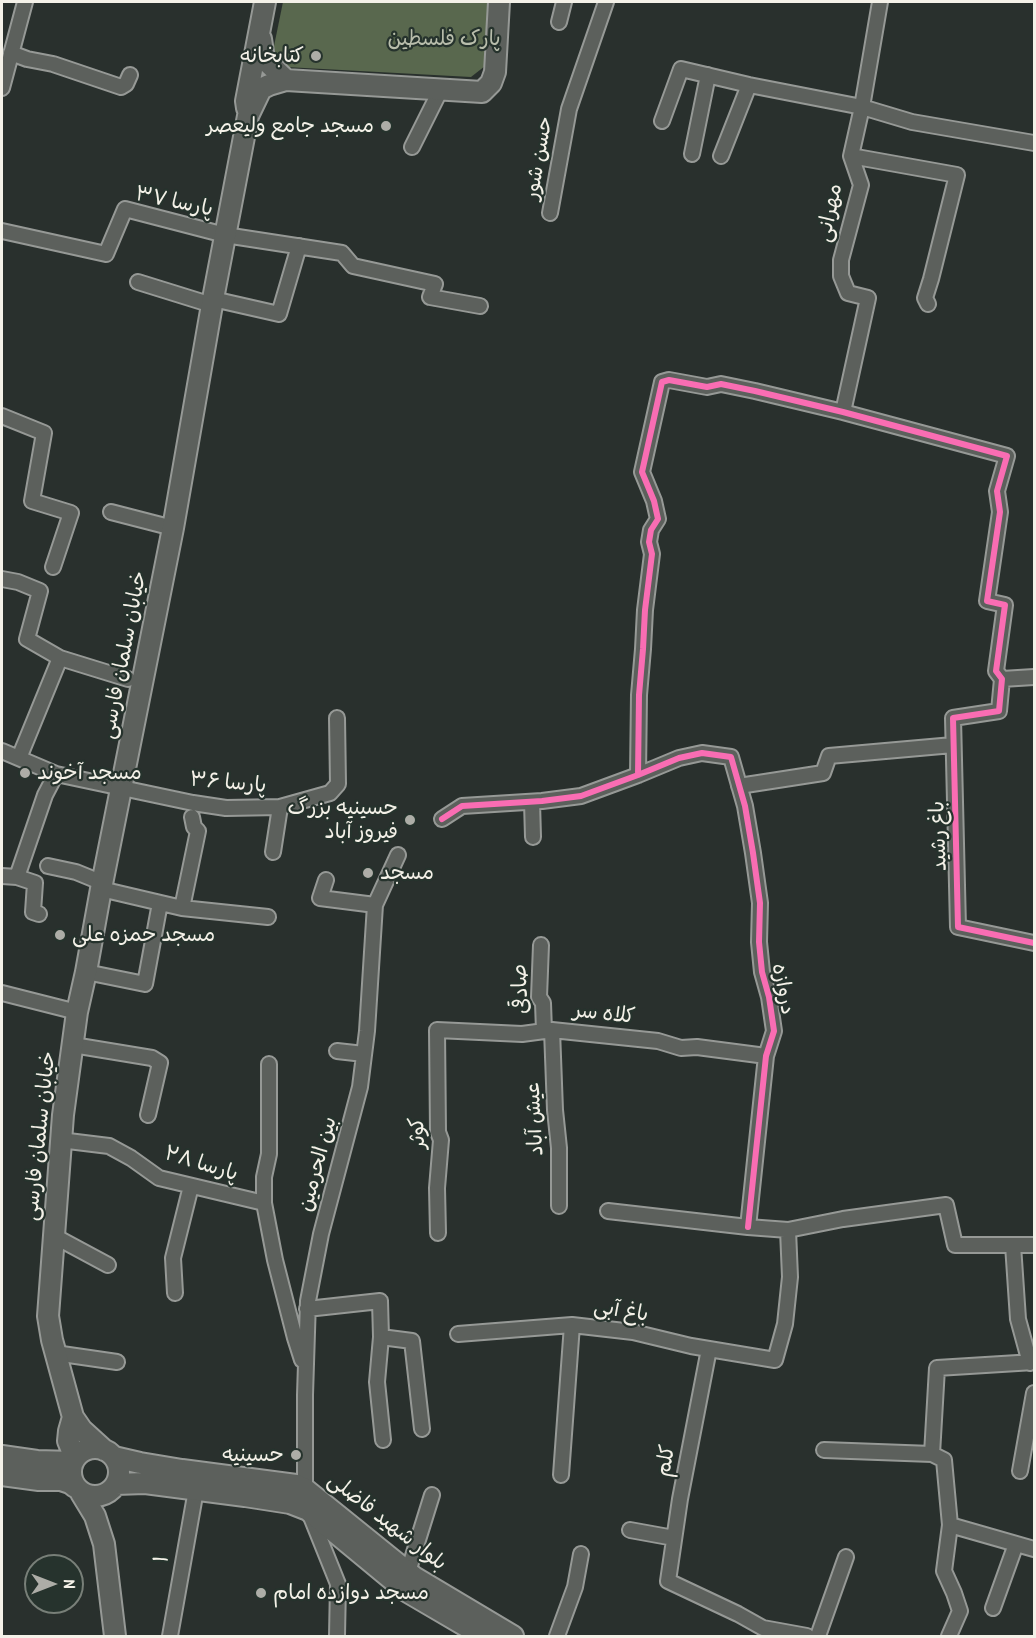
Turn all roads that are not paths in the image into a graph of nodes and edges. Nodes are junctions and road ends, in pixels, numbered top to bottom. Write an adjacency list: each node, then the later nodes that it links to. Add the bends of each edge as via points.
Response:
1 (25, 2): 9 (street)
2 (265, 2): 8 (main road)
3 (564, 2): 7 (street)
4 (606, 2): 24 (street, حسن شور, via 569,109)
5 (880, 2): 16 (street, مهرانی)
6 (498, 3): 15 (main road, via 495,72 491,83 482,92)
7 (559, 22)
8 (260, 32): 12 (main road, via 264,59); 17 (main road, via 246,101)
9 (11, 53): 10 (street, via 121,87); 14 (street)
10 (130, 75)
11 (708, 75): 13 (street); 18 (street, via 681,69); 21 (street)
12 (286, 80): 15 (main road); 17 (main road, via 261,89)
13 (749, 85): 16 (street); 22 (street)
14 (2, 88)
15 (441, 89): 20 (street)
16 (862, 107): 19 (street, via 912,122); 23 (street, مهرانی)
17 (248, 116): 26 (main road, خیابان سلمان فارسی)
18 (662, 121)
19 (1035, 142)
20 (412, 147)
21 (692, 154)
22 (722, 156)
23 (851, 156): 30 (street, via 957,175 925,298); 32 (street, مهرانی, via 861,185 840,260 840,276 848,293 868,298)
24 (550, 213)
25 (2, 231): 26 (street, پارسا ۳۷, via 106,254 125,209)
26 (225, 235): 27 (street); 29 (main road, خیابان سلمان فارسی)
27 (299, 246): 29 (street, via 279,315); 31 (street, via 342,253 353,266 435,284 430,297)
28 (138, 282): 29 (street)
29 (213, 302): 35 (main road, خیابان سلمان فارسی)
30 (928, 304)
31 (480, 306)
32 (843, 412): 41 (street, via 1007,456 997,491 1000,512 987,601 1005,605 996,671); 47 (street, via 721,384 707,387 662,382 642,472 658,519 649,542 652,554 639,695)
33 (2, 416): 36 (street, via 44,433 32,501 71,513)
34 (111, 512): 35 (street)
35 (173, 528): 49 (main road, خیابان سلمان فارسی)
36 (53, 567)
37 (2, 579): 38 (street, via 40,591 27,639)
38 (60, 658): 40 (street); 45 (street)
39 (1035, 677): 41 (street)
40 (128, 679)
41 (1002, 679): 43 (street, باغ رشید, via 999,711 953,718)
42 (337, 717): 51 (street, پارسا ۳۶, via 338,784 330,793)
43 (953, 745): 48 (street, via 829,756 823,773); 67 (street, باغ رشید, via 958,927)
44 (2, 751): 45 (street, پارسا ۳۶)
45 (19, 758): 46 (street, پارسا ۳۶)
46 (56, 774): 49 (street, پارسا ۳۶); 59 (street)
47 (638, 776): 48 (street, دروازه, via 679,758 702,753 731,757); 50 (street, via 581,796)
48 (739, 786): 77 (street, دروازه, via 753,853 760,903 762,972 774,1031)
49 (122, 788): 51 (street, پارسا ۳۶, via 226,808); 61 (main road, خیابان سلمان فارسی)
50 (532, 802): 53 (street, via 462,807); 54 (street)
51 (280, 807): 55 (street)
52 (192, 817): 64 (street, via 198,831)
53 (442, 819)
54 (533, 837)
55 (273, 852)
56 (398, 855): 63 (street, بین الحرمین)
57 (48, 866): 61 (street, via 76,872)
58 (2, 876): 59 (street)
59 (17, 877): 65 (street, via 35,883 33,912)
60 (326, 880): 63 (street, via 320,898)
61 (102, 886): 62 (street); 69 (main road, خیابان سلمان فارسی)
62 (160, 903): 64 (street); 69 (street, via 145,984)
63 (375, 905): 76 (street, بین الحرمین)
64 (182, 908): 66 (street)
65 (39, 914)
66 (268, 917)
67 (1035, 943)
68 (541, 945): 73 (street, صادقی, via 538,997 543,1003)
69 (86, 972): 71 (main road, خیابان سلمان فارسی)
70 (2, 993): 71 (street)
71 (77, 1012): 74 (main road, خیابان سلمان فارسی)
72 (437, 1030): 73 (street, کلاه سر, via 522,1034); 87 (street, کوثر, via 441,1140)
73 (548, 1030): 77 (street, کلاه سر); 83 (street, عیش آباد, via 559,1148)
74 (73, 1045): 79 (street, via 152,1058 160,1063); 80 (main road, خیابان سلمان فارسی)
75 (337, 1051): 76 (street)
76 (364, 1054): 93 (street, بین الحرمین, via 360,1086 321,1234)
77 (766, 1056): 85 (street, دروازه)
78 (268, 1064): 82 (street, via 269,1154)
79 (148, 1115)
80 (60, 1140): 81 (street, پارسا ۲۸, via 109,1146 159,1178); 88 (main road, خیابان سلمان فارسی)
81 (191, 1186): 82 (street, پارسا ۲۸); 92 (street, via 173,1258)
82 (264, 1203): 101 (street, via 274,1260)
83 (559, 1206)
84 (608, 1211): 85 (street)
85 (748, 1227): 86 (street)
86 (788, 1230): 89 (street, via 946,1204 955,1245); 97 (street, باغ آبی, via 790,1277 785,1324 775,1360)
87 (438, 1233)
88 (54, 1236): 91 (street); 98 (main road, خیابان سلمان فارسی, via 48,1316)
89 (1013, 1245): 90 (street); 100 (street, via 1018,1319)
90 (1035, 1245)
91 (108, 1265)
92 (175, 1293)
93 (307, 1309): 96 (street, via 380,1301); 101 (street, بین الحرمین)
94 (572, 1325): 95 (street, باغ آبی); 97 (street, باغ آبی, via 633,1332); 113 (street)
95 (458, 1334)
96 (381, 1337): 104 (street, via 412,1341); 105 (street, via 377,1382)
97 (709, 1349): 122 (street, کلم)
98 (55, 1353): 99 (street); 103 (main road, خیابان سلمان فارسی)
99 (117, 1362)
100 (1033, 1362): 108 (street, via 937,1368)
101 (306, 1370): 115 (street, بین الحرمین)
102 (1035, 1393): 111 (street)
103 (73, 1417): 107 (main road, خیابان سلمان فارسی); 110 (main road, خیابان سلمان فارسی, via 68,1441)
104 (422, 1430)
105 (383, 1440)
106 (824, 1450): 108 (street)
107 (109, 1454): 110 (main road, via 88,1449); 114 (main road, via 119,1470); 115 (main road, بلوار شهید فاضلی, via 140,1464)
108 (932, 1454): 120 (street, via 944,1460)
109 (2, 1456): 110 (main road, via 37,1461)
110 (74, 1460): 116 (main road, via 71,1475)
111 (1020, 1471)
112 (2, 1475): 116 (main road, via 61,1480)
113 (561, 1475)
114 (114, 1487): 116 (main road, via 97,1497); 117 (main road, بلوار شهید فاضلی, via 145,1483); 124 (main road)
115 (305, 1489): 128 (main road, بلوار شهید فاضلی)
116 (78, 1490): 124 (main road, via 95,1516)
117 (196, 1490): 119 (main road, بلوار شهید فاضلی, via 290,1503); 133 (street, ۱)
118 (432, 1495): 129 (street)
119 (308, 1510): 128 (main road, بلوار شهید فاضلی); 134 (street, via 338,1584)
120 (950, 1525): 123 (street); 139 (street, via 944,1570 960,1611)
121 (630, 1530): 122 (street)
122 (674, 1538): 137 (street, کلم, via 668,1581 763,1628)
123 (1016, 1544): 125 (street); 130 (street)
124 (104, 1545): 132 (main road)
125 (1035, 1549)
126 (581, 1554): 136 (street, via 575,1587)
127 (846, 1557): 138 (street)
128 (378, 1558): 129 (main road, بلوار شهید فاضلی); 131 (main road, بلوار شهید فاضلی, via 405,1591)
129 (408, 1572): 135 (main road, بلوار شهید فاضلی)
130 (993, 1608)
131 (469, 1633)
132 (115, 1636)
133 (170, 1636)
134 (337, 1636)
135 (513, 1636)
136 (557, 1636)
137 (807, 1636)
138 (818, 1636)
139 (949, 1636)

